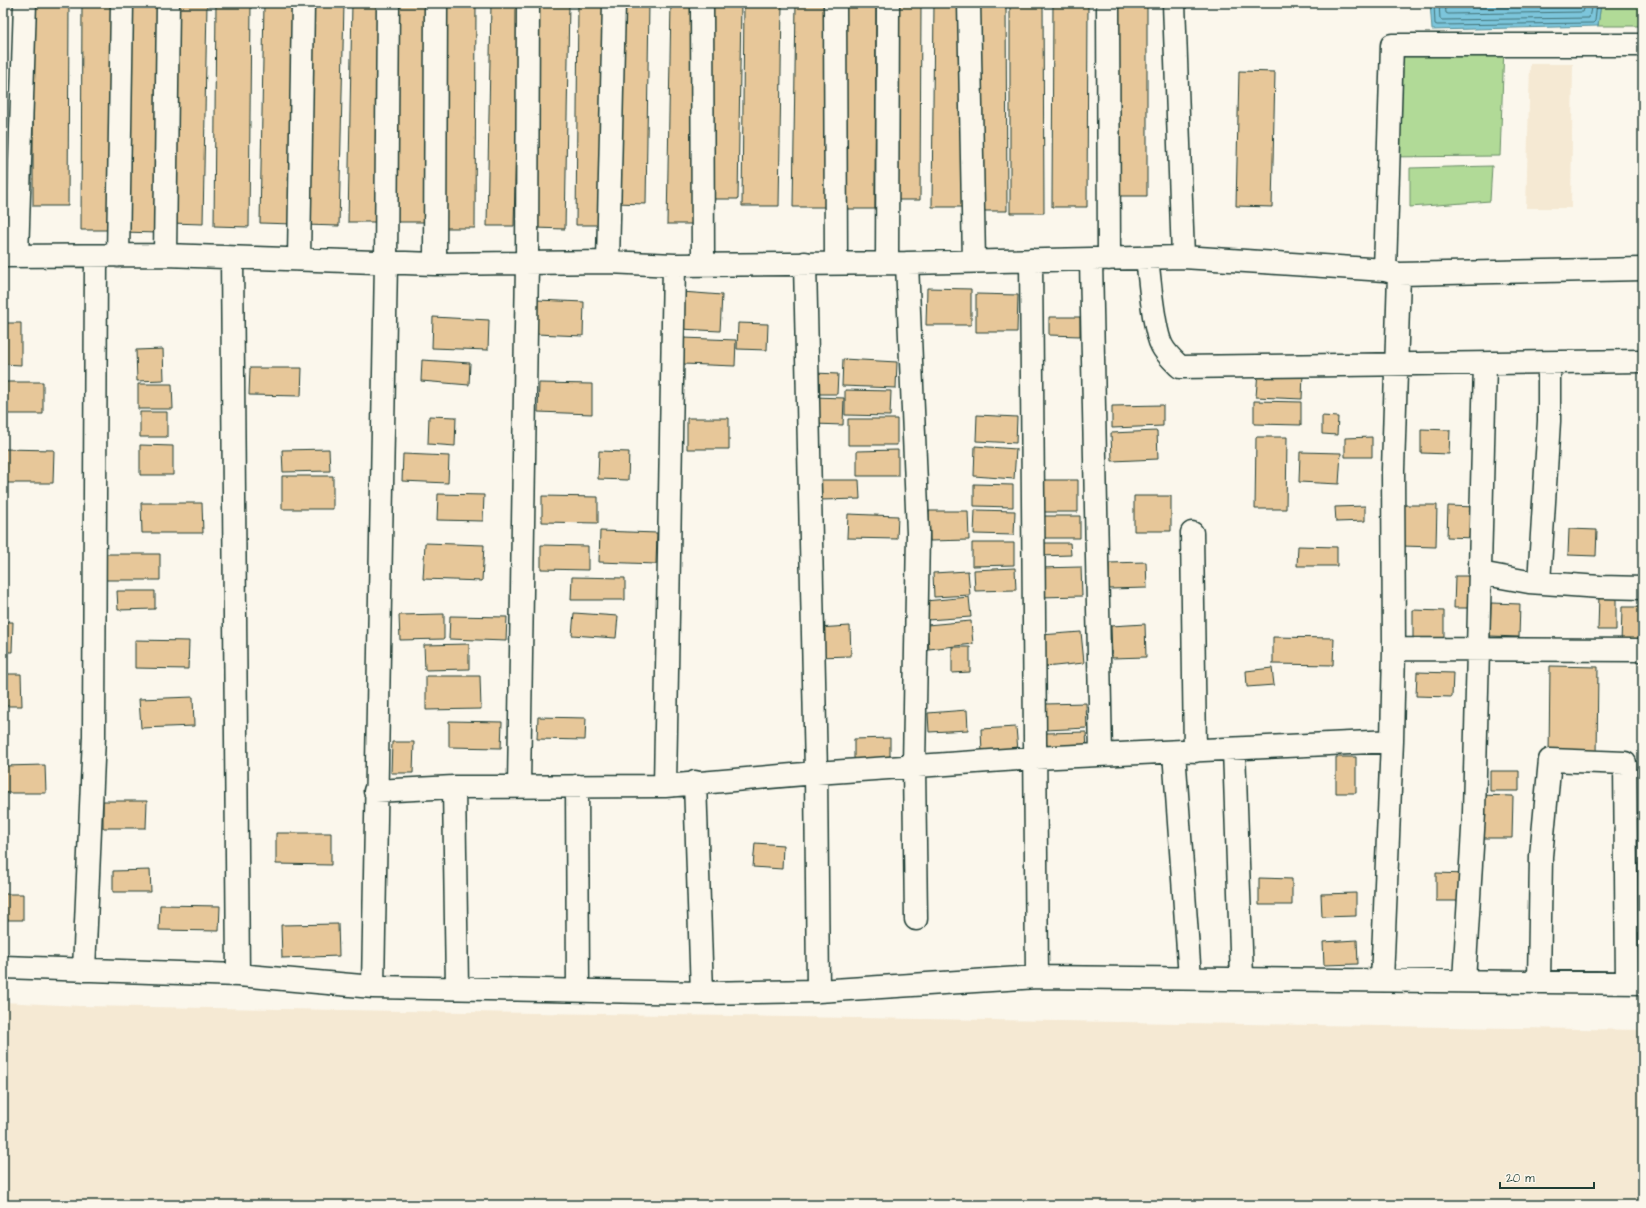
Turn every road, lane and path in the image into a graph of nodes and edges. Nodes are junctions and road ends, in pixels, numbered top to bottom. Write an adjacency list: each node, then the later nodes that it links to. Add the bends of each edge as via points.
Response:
1 (25, 3): 17 (street)
2 (122, 3): 19 (street)
3 (168, 3): 16 (street)
4 (303, 3): 23 (street)
5 (388, 3): 27 (street)
6 (436, 3): 33 (street)
7 (528, 3): 29 (street)
8 (614, 3): 28 (street)
9 (702, 3): 35 (street)
10 (834, 3): 31 (street)
11 (888, 3): 32 (street)
12 (969, 3): 26 (street)
13 (1108, 3): 24 (street)
14 (1174, 3): 20 (street)
15 (1643, 45): 37 (street, via 1392,45)
16 (165, 255): 19 (street); 21 (street)
17 (10, 256): 18 (street)
18 (96, 256): 19 (street); 65 (street, via 94,736)
19 (118, 256)
20 (1183, 257): 22 (street); 37 (street)
21 (232, 258): 23 (street); 66 (street)
22 (1147, 258): 24 (street); 41 (street, via 1162,346 1180,367)
23 (299, 259): 27 (street)
24 (1100, 259): 25 (street); 53 (street)
25 (1031, 260): 26 (street); 54 (street)
26 (974, 261): 32 (street)
27 (386, 262): 33 (street); 62 (street)
28 (608, 262): 29 (street); 34 (street)
29 (527, 263): 33 (street); 58 (street)
30 (805, 263): 31 (street); 35 (street); 56 (street)
31 (836, 263): 32 (street)
32 (897, 263): 55 (street, via 918,533)
33 (435, 264)
34 (674, 265): 35 (street); 60 (street)
35 (703, 265)
36 (1643, 269): 37 (street)
37 (1392, 272): 41 (street)
38 (1643, 361): 39 (street)
39 (1549, 363): 40 (street); 44 (street, via 1549,421)
40 (1485, 364): 41 (street); 43 (street)
41 (1396, 365): 46 (street, via 1393,470)
42 (1192, 533): 51 (street)
43 (1480, 573): 44 (street); 47 (street)
44 (1539, 582): 45 (street)
45 (1643, 588)
46 (1394, 648): 47 (street); 49 (street)
47 (1477, 650): 48 (street); 71 (street, via 1474,813)
48 (1643, 650)
49 (1392, 741): 50 (street); 70 (street)
50 (1234, 749): 51 (street); 69 (street)
51 (1195, 751): 52 (street)
52 (1174, 752): 53 (street); 68 (street)
53 (1101, 755): 54 (street)
54 (1035, 758): 55 (street); 67 (street)
55 (914, 766): 56 (street); 63 (street)
56 (816, 773): 57 (street); 77 (street)
57 (695, 782): 60 (street); 78 (street)
58 (519, 786): 59 (street); 61 (street)
59 (578, 786): 60 (street); 76 (street)
60 (665, 786)
61 (454, 787): 62 (street); 75 (street)
62 (376, 791): 74 (street)
63 (916, 919)
64 (3, 967): 65 (street)
65 (84, 970): 66 (street)
66 (238, 975): 74 (street)
67 (1037, 977): 68 (street); 77 (street)
68 (1190, 978): 69 (street)
69 (1242, 978): 70 (street)
70 (1382, 980): 71 (street)
71 (1464, 981): 72 (street)
72 (1539, 982): 73 (street); 73 (street, via 1541,856 1550,760 1626,763)
73 (1635, 983)
74 (373, 987): 75 (street)
75 (457, 988): 76 (street)
76 (578, 989): 78 (street)
77 (818, 991): 78 (street)
78 (702, 993)

